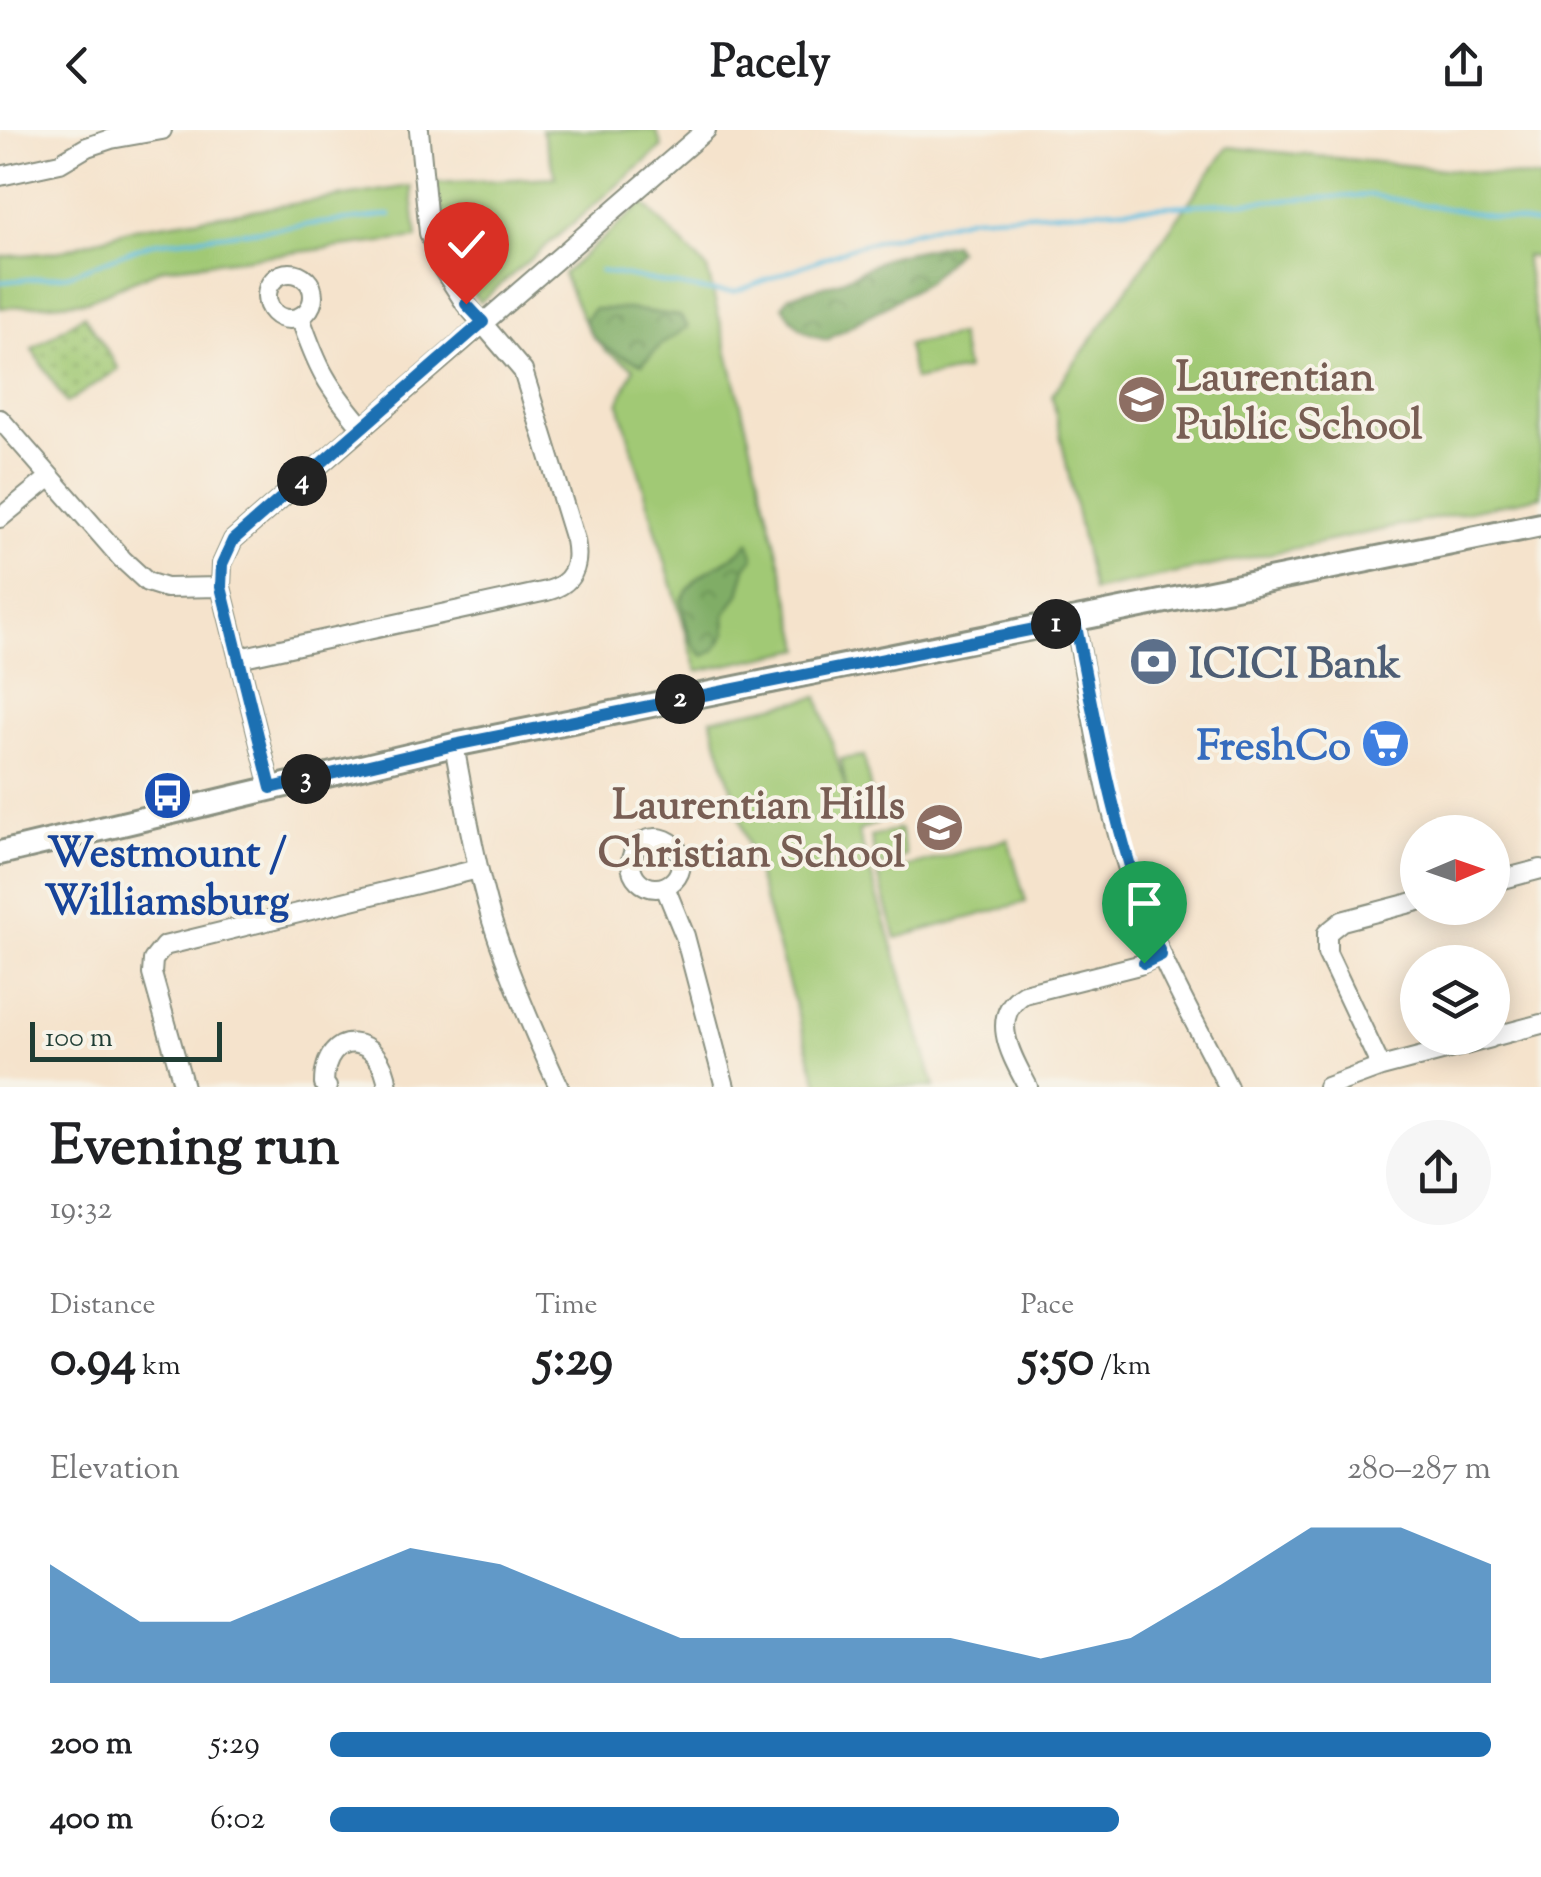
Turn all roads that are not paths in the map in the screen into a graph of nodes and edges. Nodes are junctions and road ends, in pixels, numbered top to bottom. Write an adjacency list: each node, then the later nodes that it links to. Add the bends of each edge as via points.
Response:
1 (162, 130): 4 (street, via 111,139 60,162)
2 (419, 130): 6 (street, via 430,233 442,266)
3 (706, 130): 6 (street)
4 (0, 176)
5 (300, 317): 8 (street, via 322,376)
6 (483, 322): 8 (street); 14 (street, via 523,371 575,540 571,578 560,588)
7 (0, 419): 9 (street)
8 (363, 428): 12 (street, via 233,540)
9 (49, 478): 10 (street); 12 (street, via 147,582)
10 (0, 518)
11 (1541, 525): 13 (main road)
12 (221, 587): 14 (street)
13 (1075, 621): 15 (main road); 23 (street, via 1118,828)
14 (238, 658): 16 (street)
15 (454, 745): 16 (main road); 18 (street)
16 (271, 788): 17 (main road)
17 (0, 853)
18 (478, 869): 28 (street, via 164,946 152,960 152,974); 31 (street, via 522,1004)
19 (1541, 869): 20 (street)
20 (1510, 877)
21 (665, 887): 32 (street, via 685,936)
22 (1400, 906): 27 (street, via 1342,921 1327,933 1327,953)
23 (1161, 955): 33 (street, via 1014,1000 1005,1036); 34 (street)
24 (1541, 1024): 25 (street)
25 (1510, 1032)
26 (1428, 1055): 27 (street)
27 (1381, 1068): 35 (street)
28 (184, 1087)
29 (327, 1087): 30 (street, via 324,1066 331,1052 364,1046 377,1052)
30 (388, 1087)
31 (559, 1087)
32 (725, 1087)
33 (1028, 1087)
34 (1228, 1087)
35 (1327, 1087)

